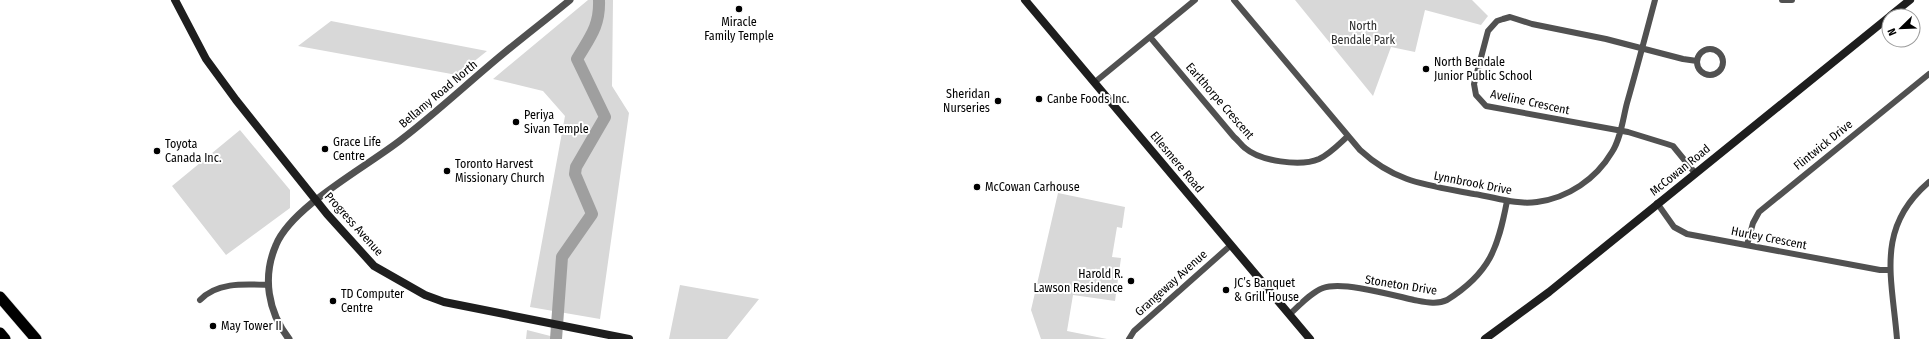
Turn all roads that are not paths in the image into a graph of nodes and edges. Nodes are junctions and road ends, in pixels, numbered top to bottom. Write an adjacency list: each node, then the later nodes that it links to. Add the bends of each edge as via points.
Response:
1 (175, 0): 21 (main road, Progress Avenue, via 206,59)
2 (570, 0): 21 (street, Bellamy Road North, via 504,52 407,135)
3 (1025, 0): 16 (main road, Ellesmere Road)
4 (1195, 0): 12 (street)
5 (1234, 0): 18 (street, Lynnbrook Drive)
6 (1655, 0): 13 (street, Lynnbrook Drive)
7 (1782, 0): 8 (street)
8 (1792, 0)
9 (1910, 0): 10 (main road, McCowan Road)
10 (1900, 8)
11 (1881, 22): 19 (main road, McCowan Road)
12 (1150, 37): 16 (street); 18 (street, Earlthorpe Crescent, via 1234,137 1254,154 1292,163 1309,162 1324,156)
13 (1642, 48): 14 (street, Aveline Crescent); 17 (street, Lynnbrook Drive); 17 (street, Aveline Crescent, via 1510,17 1497,21 1488,31 1474,84 1476,95 1486,106)
14 (1697, 61): 14 (street, via 1702,72 1710,75 1718,72 1723,61 1720,53 1708,49 1700,53)
15 (1929, 74): 25 (street, Flintwick Drive, via 1759,212)
16 (1095, 82): 24 (main road, Ellesmere Road)
17 (1620, 131): 19 (street, Aveline Crescent, via 1672,146); 22 (street, Lynnbrook Drive, via 1608,159 1580,186 1562,195 1538,202)
18 (1348, 136): 22 (street, Lynnbrook Drive, via 1378,166 1402,178)
19 (1695, 173): 23 (main road, McCowan Road)
20 (1929, 182): 26 (street, via 1917,192 1896,225)
21 (316, 200): 27 (street, Bellamy Road North, via 297,216 276,244 270,262); 35 (main road, Progress Avenue, via 374,266 425,295 444,302)
22 (1507, 201): 30 (street, Stoneton Drive, via 1500,237 1491,259 1476,278 1448,300 1425,302 1337,285 1322,288)
23 (1657, 204): 25 (street, Hurley Crescent, via 1679,231); 38 (main road, McCowan Road)
24 (1231, 245): 30 (main road, Ellesmere Road); 36 (street, Grangeway Avenue, via 1134,331)
25 (1747, 245): 26 (street, Hurley Crescent)
26 (1890, 270): 39 (street)
27 (268, 285): 29 (street, via 222,286); 34 (street, Bellamy Road North, via 274,313)
28 (0, 296): 33 (highway)
29 (200, 300)
30 (1289, 315): 37 (main road, Ellesmere Road)
31 (0, 333): 32 (highway)
32 (5, 339)
33 (36, 339)
34 (289, 339)
35 (629, 339)
36 (1129, 339)
37 (1310, 339)
38 (1485, 339)
39 (1897, 339)

